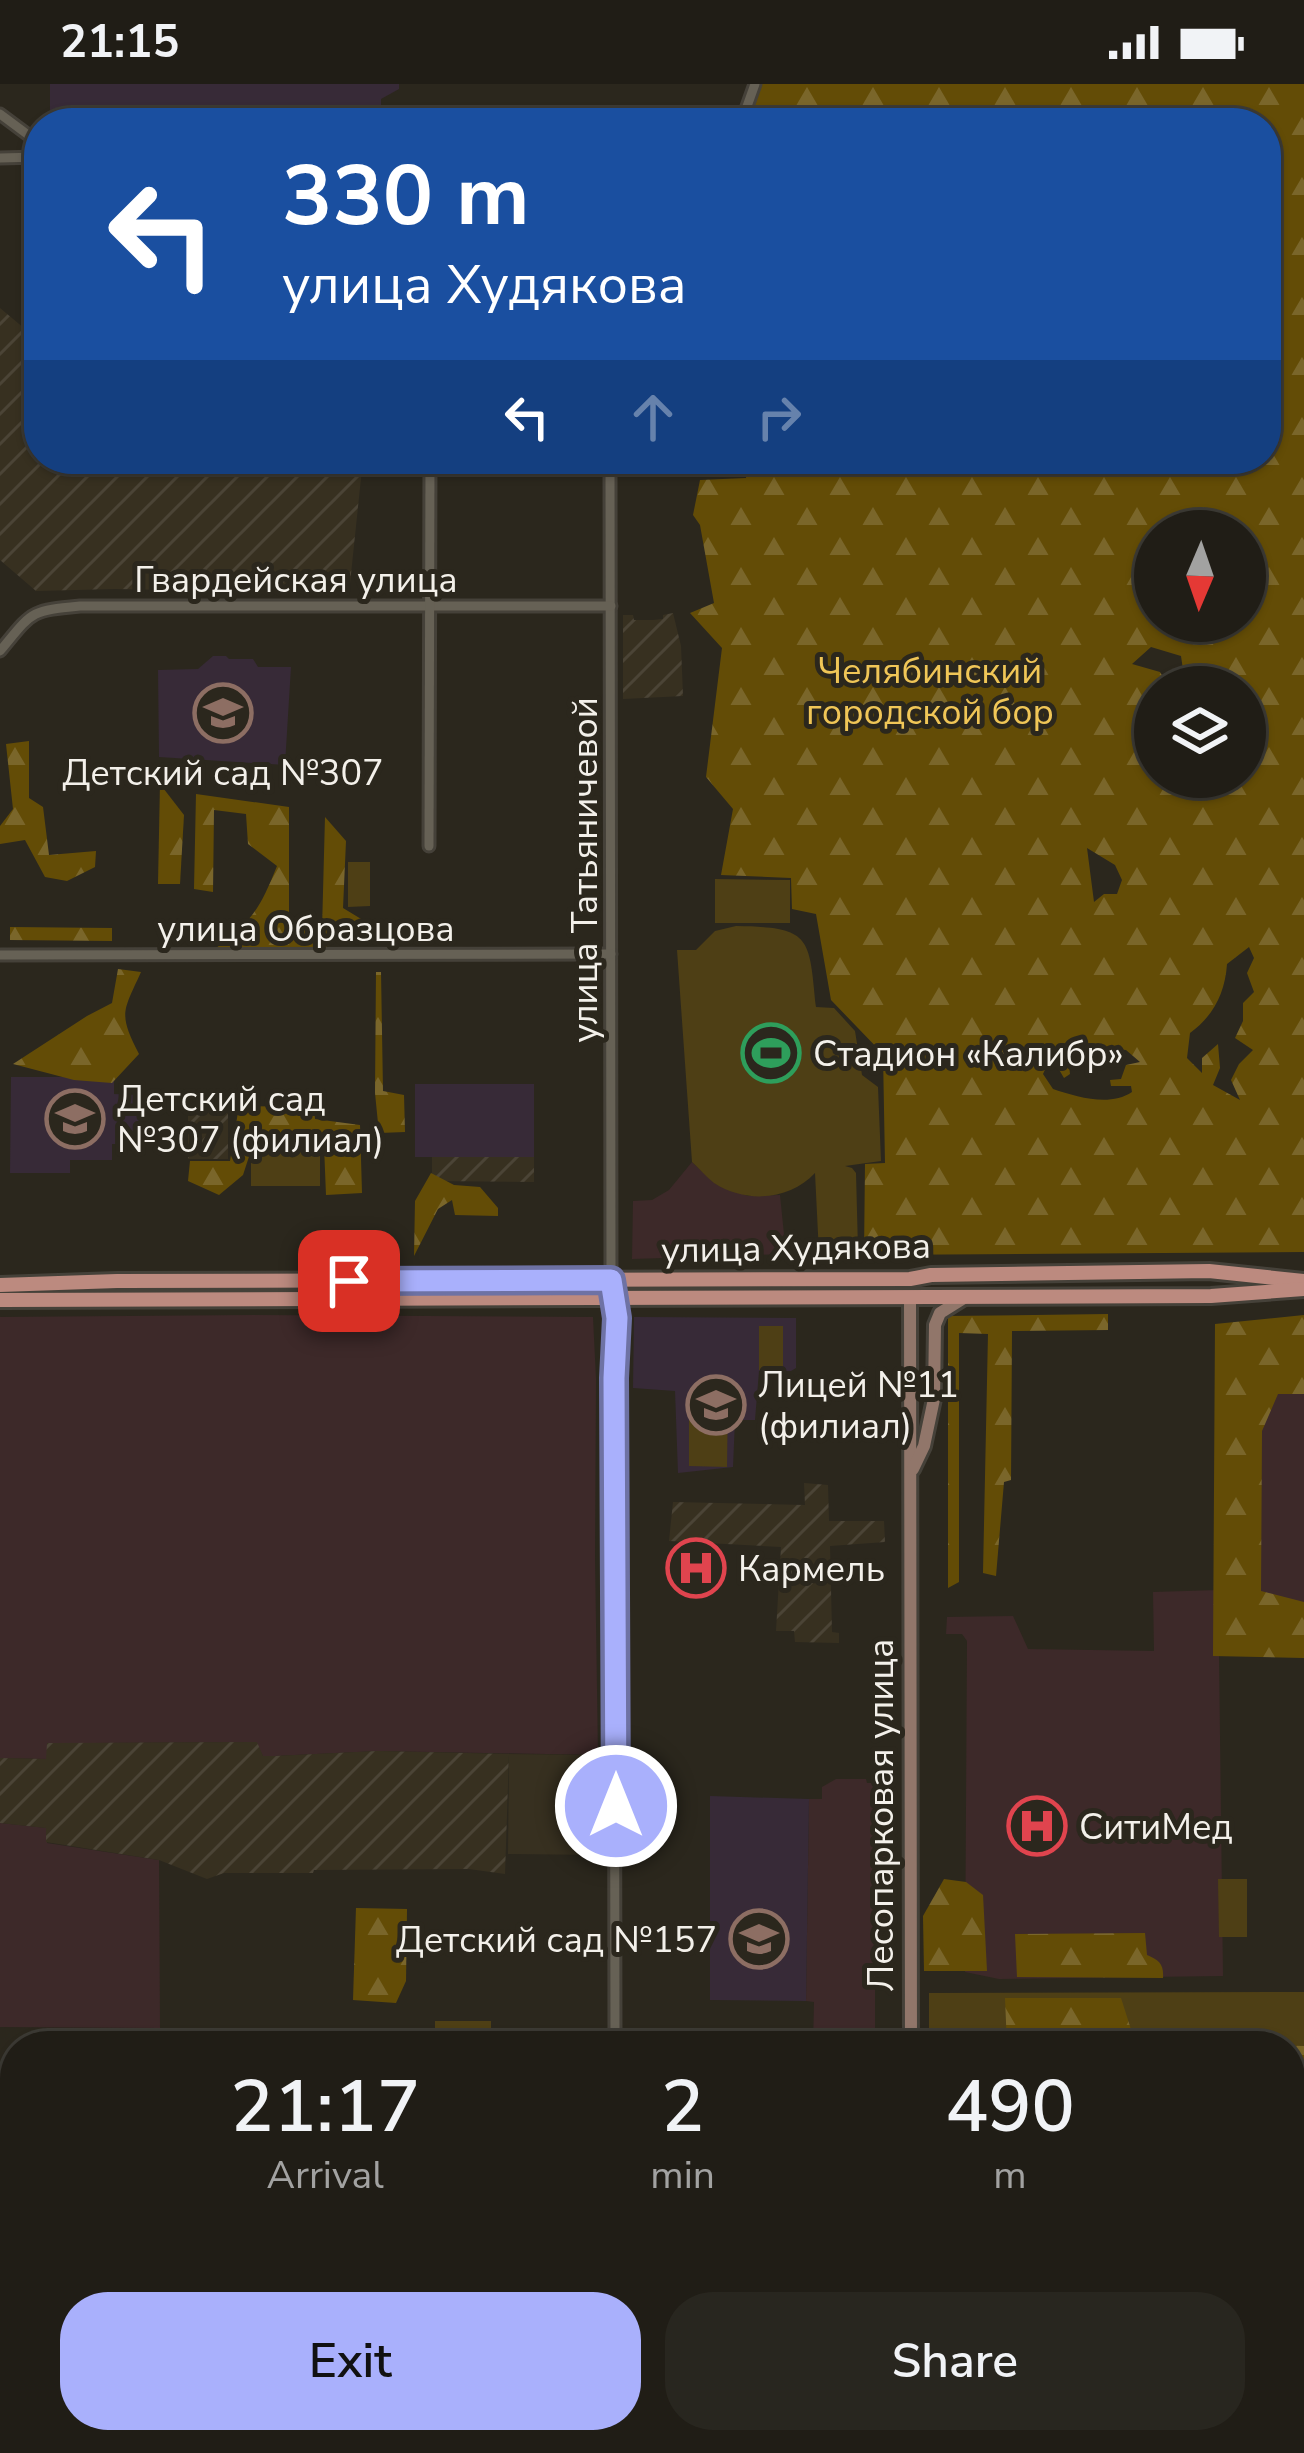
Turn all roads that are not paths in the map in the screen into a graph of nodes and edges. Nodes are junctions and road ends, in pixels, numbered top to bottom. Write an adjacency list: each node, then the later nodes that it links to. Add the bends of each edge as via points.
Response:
1 (430, 474): 3 (street)
2 (610, 474): 4 (street, улица Татьяничевой)
3 (432, 606): 4 (street, Гвардейская улица); 5 (street, Гвардейская улица, via 40,610); 6 (street)
4 (611, 606): 7 (street, улица Татьяничевой)
5 (0, 651)
6 (429, 846)
7 (611, 954): 8 (street, улица Образцова); 10 (street, улица Татьяничевой)
8 (0, 955)
9 (910, 1279): 10 (main road, улица Худякова); 12 (main road, улица Худякова, via 1210,1271); 14 (main road)
10 (611, 1280): 11 (main road, улица Худякова); 15 (main road)
11 (0, 1285)
12 (1304, 1285): 13 (main road, улица Худякова, via 1211,1295)
13 (972, 1295): 14 (main road, улица Худякова); 17 (main road, via 940,1312 935,1324 932,1413)
14 (910, 1297): 15 (main road, улица Худякова); 17 (main road, Лесопарковая улица)
15 (614, 1298): 16 (main road, улица Худякова); 18 (street)
16 (0, 1300)
17 (910, 1476): 19 (main road, Лесопарковая улица)
18 (615, 2031)
19 (911, 2031)

